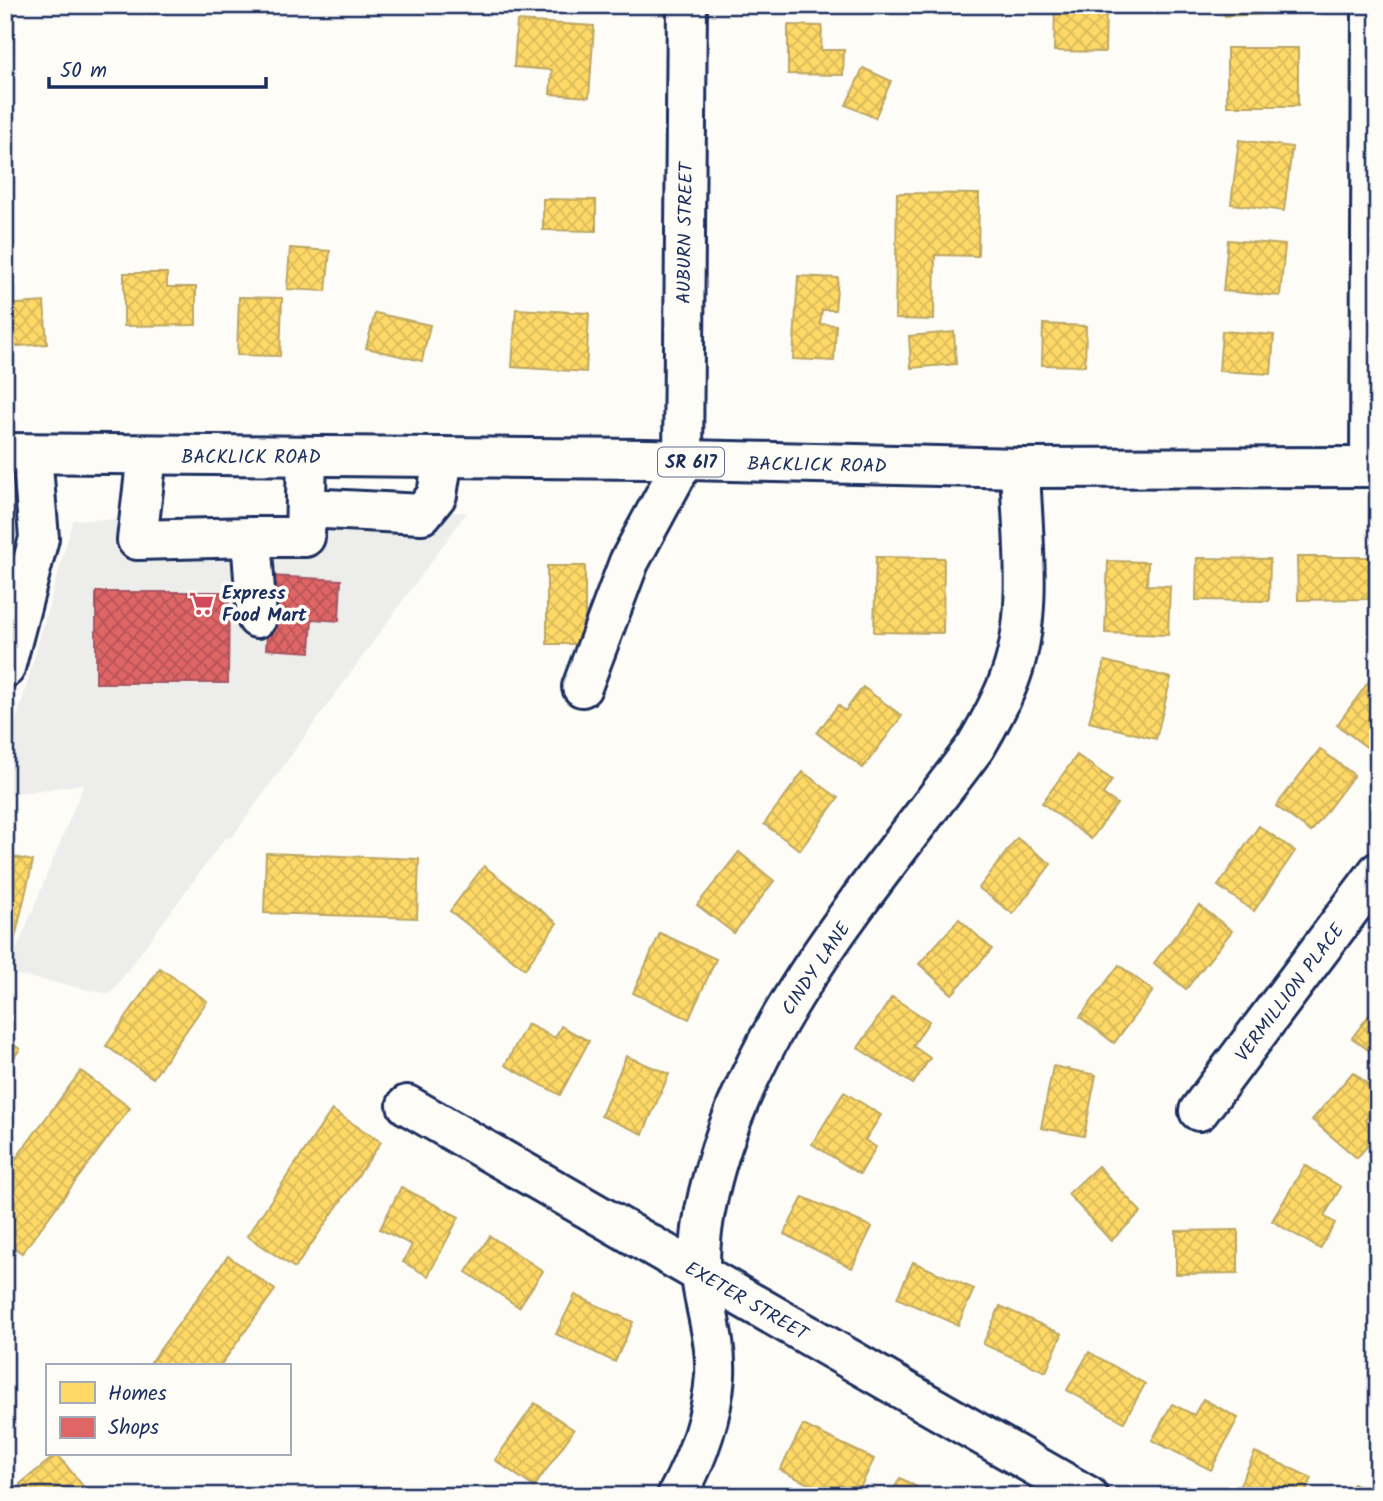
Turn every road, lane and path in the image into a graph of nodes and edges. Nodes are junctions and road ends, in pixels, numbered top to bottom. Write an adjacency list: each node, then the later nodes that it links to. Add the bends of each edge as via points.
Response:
1 (687, 5): 7 (street, AUBURN STREET)
2 (1372, 5): 8 (street)
3 (19, 454): 4 (street, BACKLICK ROAD / SR 617); 13 (street, via 39,538)
4 (147, 456): 5 (street, BACKLICK ROAD / SR 617); 11 (street, via 137,540)
5 (307, 456): 6 (street, BACKLICK ROAD / SR 617); 10 (street)
6 (443, 457): 7 (street, BACKLICK ROAD / SR 617); 10 (street, via 436,495 422,514)
7 (683, 461): 9 (street, BACKLICK ROAD / SR 617); 14 (street, via 629,562)
8 (1374, 467): 9 (street, BACKLICK ROAD / SR 617)
9 (1020, 468): 18 (street, CINDY LANE, via 1023,595 1011,676 976,746 819,958 777,1023 751,1075 709,1192)
10 (306, 508): 11 (street, via 305,537)
11 (251, 537): 12 (street)
12 (257, 618)
13 (5, 668)
14 (582, 687)
15 (1378, 872): 17 (street, VERMILLION PLACE)
16 (407, 1105): 18 (street, EXETER STREET)
17 (1199, 1111)
18 (700, 1273): 19 (street, CINDY LANE, via 715,1374 709,1416); 20 (street, EXETER STREET)
19 (677, 1496)
20 (1088, 1496)

